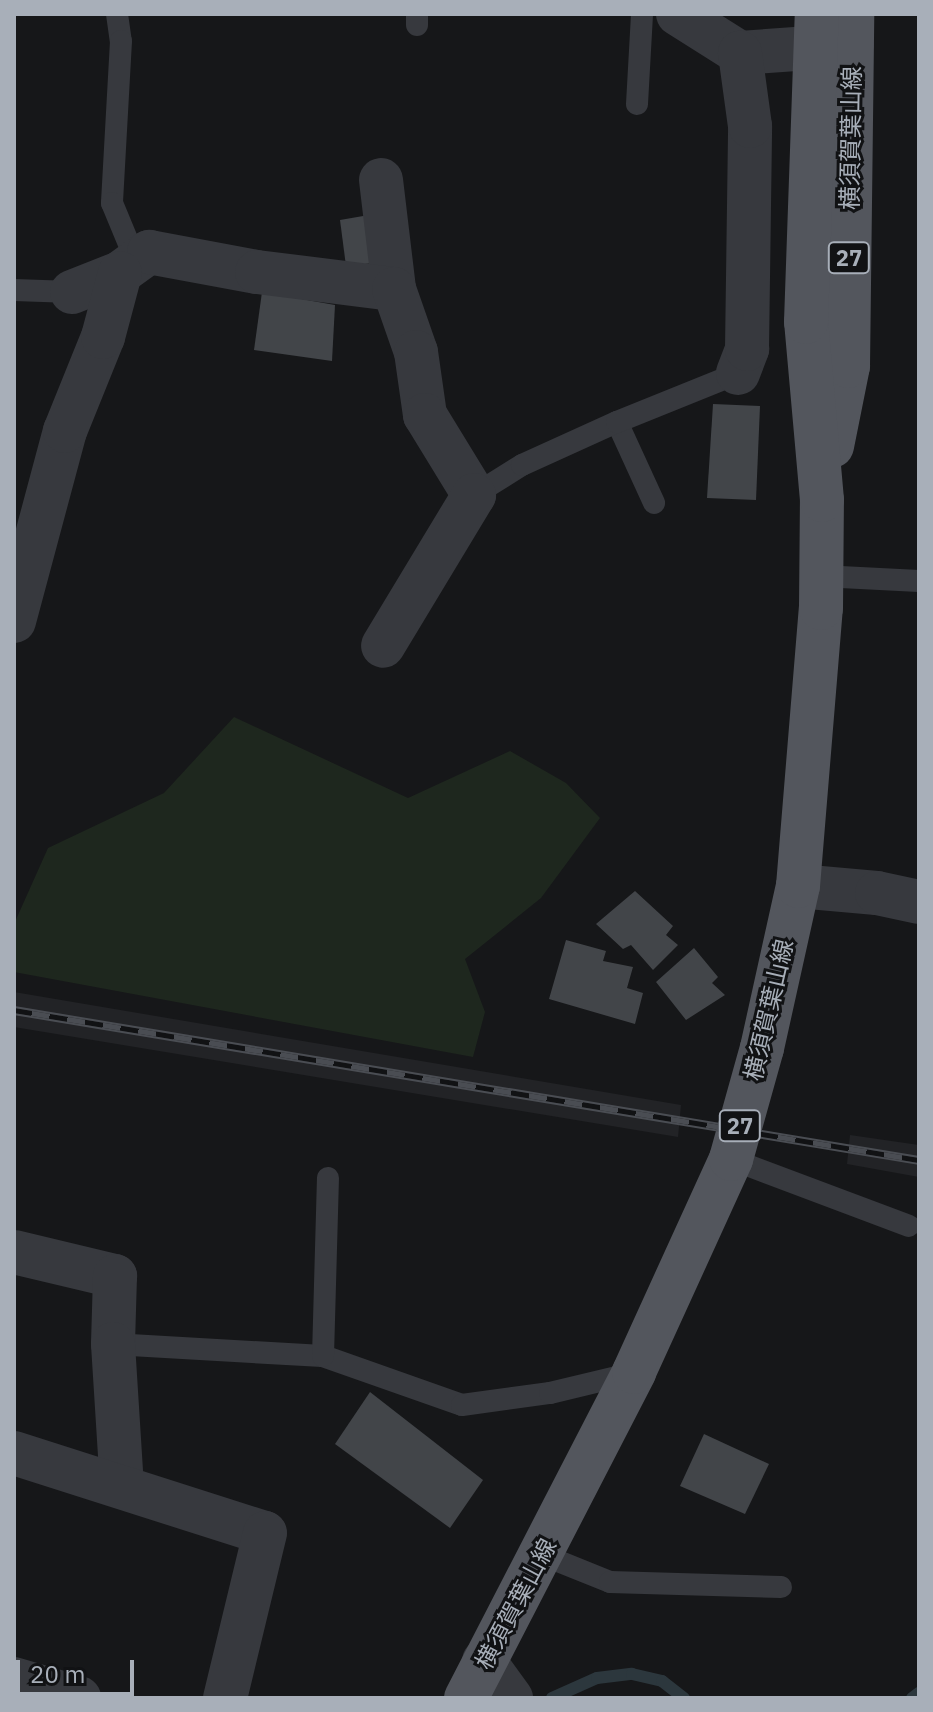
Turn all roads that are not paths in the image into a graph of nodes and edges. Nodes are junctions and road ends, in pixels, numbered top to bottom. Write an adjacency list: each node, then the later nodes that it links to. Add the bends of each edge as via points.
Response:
1 (117, 14): 8 (lane, via 121,41 112,203)
2 (642, 14): 6 (lane)
3 (678, 14): 5 (street)
4 (835, 30): 5 (street); 16 (main road, 横須賀葉山線 / 27, via 806,322 822,500)
5 (740, 53): 12 (street, via 750,126 747,349)
6 (637, 104)
7 (381, 180): 9 (street)
8 (128, 267): 9 (street, via 149,252); 11 (street); 18 (street, via 65,431)
9 (394, 289): 14 (street, via 416,352 425,415)
10 (14, 290): 11 (lane)
11 (72, 292)
12 (738, 373): 13 (lane)
13 (617, 422): 14 (lane, via 522,465); 15 (lane)
14 (474, 495): 19 (street)
15 (654, 503)
16 (821, 576): 17 (lane); 20 (main road, 横須賀葉山線 / 27)
17 (919, 581)
18 (14, 621)
19 (383, 646)
20 (798, 886): 21 (street); 22 (main road, 横須賀葉山線 / 27)
21 (919, 902)
22 (731, 1159): 24 (lane); 28 (main road, 横須賀葉山線 / 27)
23 (328, 1178): 27 (lane)
24 (909, 1226)
25 (14, 1252): 26 (street, via 115,1276)
26 (113, 1344): 27 (lane); 30 (street)
27 (323, 1356): 28 (lane, via 462,1405 550,1393)
28 (634, 1372): 31 (main road, 横須賀葉山線 / 27)
29 (14, 1453): 30 (street)
30 (122, 1487): 36 (street, via 265,1533)
31 (543, 1555): 32 (lane, via 610,1582); 34 (main road, 横須賀葉山線 / 27)
32 (781, 1587)
33 (14, 1679): 35 (street)
34 (475, 1680): 37 (street)
35 (79, 1698)
36 (225, 1698)
37 (511, 1698)

